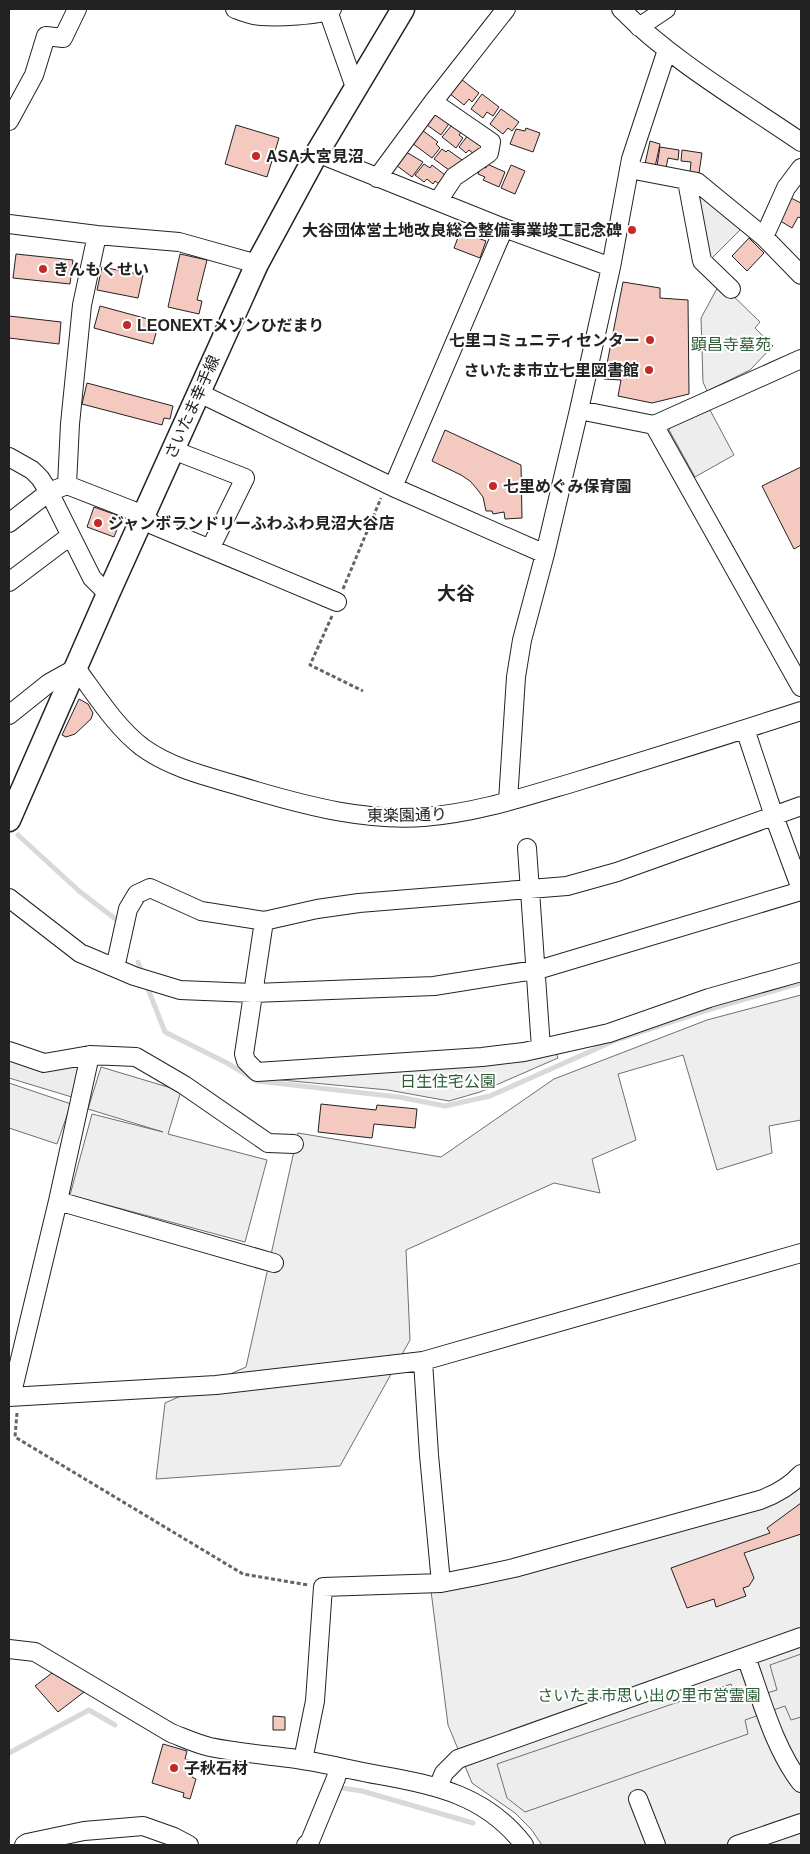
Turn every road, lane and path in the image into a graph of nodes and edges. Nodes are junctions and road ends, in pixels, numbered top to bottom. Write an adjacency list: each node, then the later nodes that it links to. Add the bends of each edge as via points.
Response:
1 (77, 9): 12 (street, via 63,38 46,36 34,75)
2 (235, 9): 6 (street, via 260,16 303,15)
3 (506, 9): 11 (street)
4 (621, 9): 8 (street)
5 (666, 9): 8 (street)
6 (330, 10): 10 (street)
7 (400, 10): 10 (main road, さいたま幸手線)
8 (639, 27): 9 (street)
9 (667, 50): 13 (street); 16 (street)
10 (356, 90): 14 (main road, さいたま幸手線)
11 (433, 102): 17 (street); 19 (street, via 491,142 489,153 454,177)
12 (9, 121)
13 (801, 142)
14 (317, 153): 17 (street); 24 (main road, さいたま幸手線)
15 (801, 168): 23 (street, via 786,188)
16 (629, 169): 18 (street); 25 (street)
17 (377, 178): 19 (street)
18 (687, 180): 23 (street, via 696,182); 27 (street, via 702,261)
19 (438, 202): 21 (street)
20 (9, 224): 22 (street)
21 (504, 228): 25 (street); 35 (street)
22 (97, 236): 24 (street, via 179,242); 34 (street, via 82,304)
23 (764, 237): 26 (street)
24 (257, 264): 29 (main road, さいたま幸手線)
25 (610, 267): 30 (street)
26 (801, 275)
27 (731, 289)
28 (801, 358): 31 (street)
29 (198, 393): 32 (main road, さいたま幸手線); 35 (street)
30 (579, 410): 31 (street); 41 (street)
31 (654, 425): 46 (street)
32 (173, 450): 37 (main road, さいたま幸手線); 40 (street, via 245,478)
33 (9, 457): 36 (street, via 32,470)
34 (67, 485): 36 (street); 37 (street)
35 (393, 487): 41 (street)
36 (49, 492): 38 (street); 39 (street)
37 (144, 515): 40 (street, via 153,525); 43 (main road, さいたま幸手線)
38 (9, 523)
39 (70, 536): 42 (street); 43 (street, via 92,578)
40 (210, 549): 44 (street)
41 (545, 554): 50 (street, via 522,640 516,678)
42 (9, 582)
43 (108, 594): 45 (main road, さいたま幸手線)
44 (338, 602)
45 (76, 668): 48 (street, via 49,683); 50 (street, 東楽園通り, via 127,734 164,760 204,775 296,803 354,815 422,817 475,810); 53 (main road, さいたま幸手線)
46 (801, 687)
47 (801, 711): 49 (street, 東楽園通り)
48 (9, 715)
49 (745, 729): 50 (street, 東楽園通り); 52 (street)
50 (508, 801)
51 (801, 806): 52 (street)
52 (774, 816): 55 (street, via 618,872 567,886); 56 (street)
53 (9, 820)
54 (527, 848): 55 (street)
55 (530, 889): 58 (street, via 359,903); 60 (street)
56 (801, 890): 60 (street)
57 (9, 898): 59 (street, via 80,953)
58 (264, 921): 59 (street, via 201,911 150,888 137,894 128,909); 62 (street)
59 (115, 968): 62 (street, via 180,990)
60 (536, 970): 62 (street, via 434,986); 63 (street)
61 (801, 972): 63 (street, via 717,996 609,1033)
62 (252, 993): 63 (street, via 244,1054 246,1061 258,1072 482,1057)
63 (541, 1048)
64 (9, 1051): 65 (street, via 44,1063)
65 (90, 1055): 66 (street, via 136,1057 184,1085 268,1143); 67 (street)
66 (294, 1144)
67 (58, 1201): 69 (street); 71 (street)
68 (801, 1253): 70 (street)
69 (274, 1263)
70 (423, 1361): 71 (street, via 216,1385); 73 (street)
71 (13, 1397): 74 (path, via 15,1437 243,1574)
72 (801, 1474): 73 (street, via 787,1488 760,1500 514,1568)
73 (441, 1583): 74 (street)
74 (323, 1587): 78 (street, via 314,1701)
75 (801, 1637): 77 (street)
76 (10, 1647): 78 (street, via 35,1652 190,1741 236,1752)
77 (746, 1656): 80 (street, via 781,1751); 81 (street, via 458,1759 444,1773)
78 (303, 1760): 79 (street)
79 (335, 1778): 81 (street, via 416,1781); 86 (street)
80 (801, 1783)
81 (438, 1787): 87 (street, via 483,1806)
82 (638, 1799): 88 (street)
83 (801, 1823): 89 (street)
84 (24, 1845): 85 (street, via 84,1831 143,1826)
85 (189, 1845)
86 (306, 1845)
87 (524, 1845)
88 (656, 1845)
89 (737, 1845)

